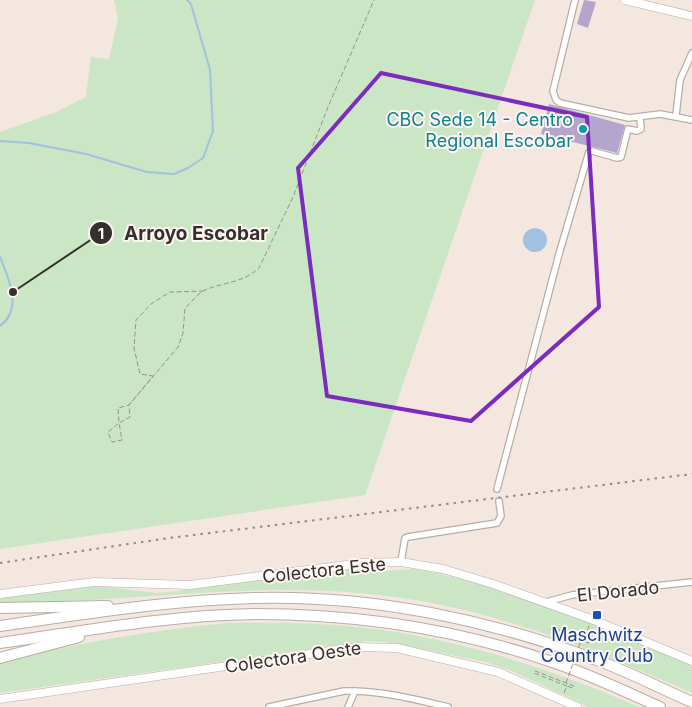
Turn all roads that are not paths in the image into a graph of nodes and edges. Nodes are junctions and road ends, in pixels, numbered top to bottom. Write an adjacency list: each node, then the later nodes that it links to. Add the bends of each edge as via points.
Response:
1 (575, 0): 6 (street, via 553,91 556,100 596,112)
2 (625, 0): 3 (street)
3 (692, 16)
4 (692, 53): 5 (street, via 680,80)
5 (676, 116): 6 (street, via 660,114); 7 (street)
6 (640, 118): 8 (street, via 640,129 628,129 621,157 589,152)
7 (692, 120)
8 (497, 489)
9 (499, 501): 10 (street, via 501,516 497,523 405,538)
10 (401, 562): 12 (street, Colectora Este, via 362,563 190,585 94,582); 13 (street, Colectora Este, via 443,569)
11 (692, 582): 13 (street, El Dorado, via 572,595)
12 (0, 594)
13 (546, 602): 20 (street, Colectora Este)
14 (152, 605): 15 (highway); 17 (highway); 23 (highway, via 247,598 304,599 419,612 559,647 603,662)
15 (0, 608)
16 (124, 625): 18 (highway); 19 (highway); 28 (highway, via 255,614 334,617 420,628 552,662)
17 (0, 626)
18 (0, 643)
19 (0, 658)
20 (692, 661)
21 (355, 691): 25 (street); 26 (street); 27 (street, via 393,695)
22 (0, 699): 24 (street, Colectora Oeste, via 380,646 498,672)
23 (692, 702)
24 (574, 706)
25 (269, 707)
26 (348, 707)
27 (448, 707)
28 (660, 707)

